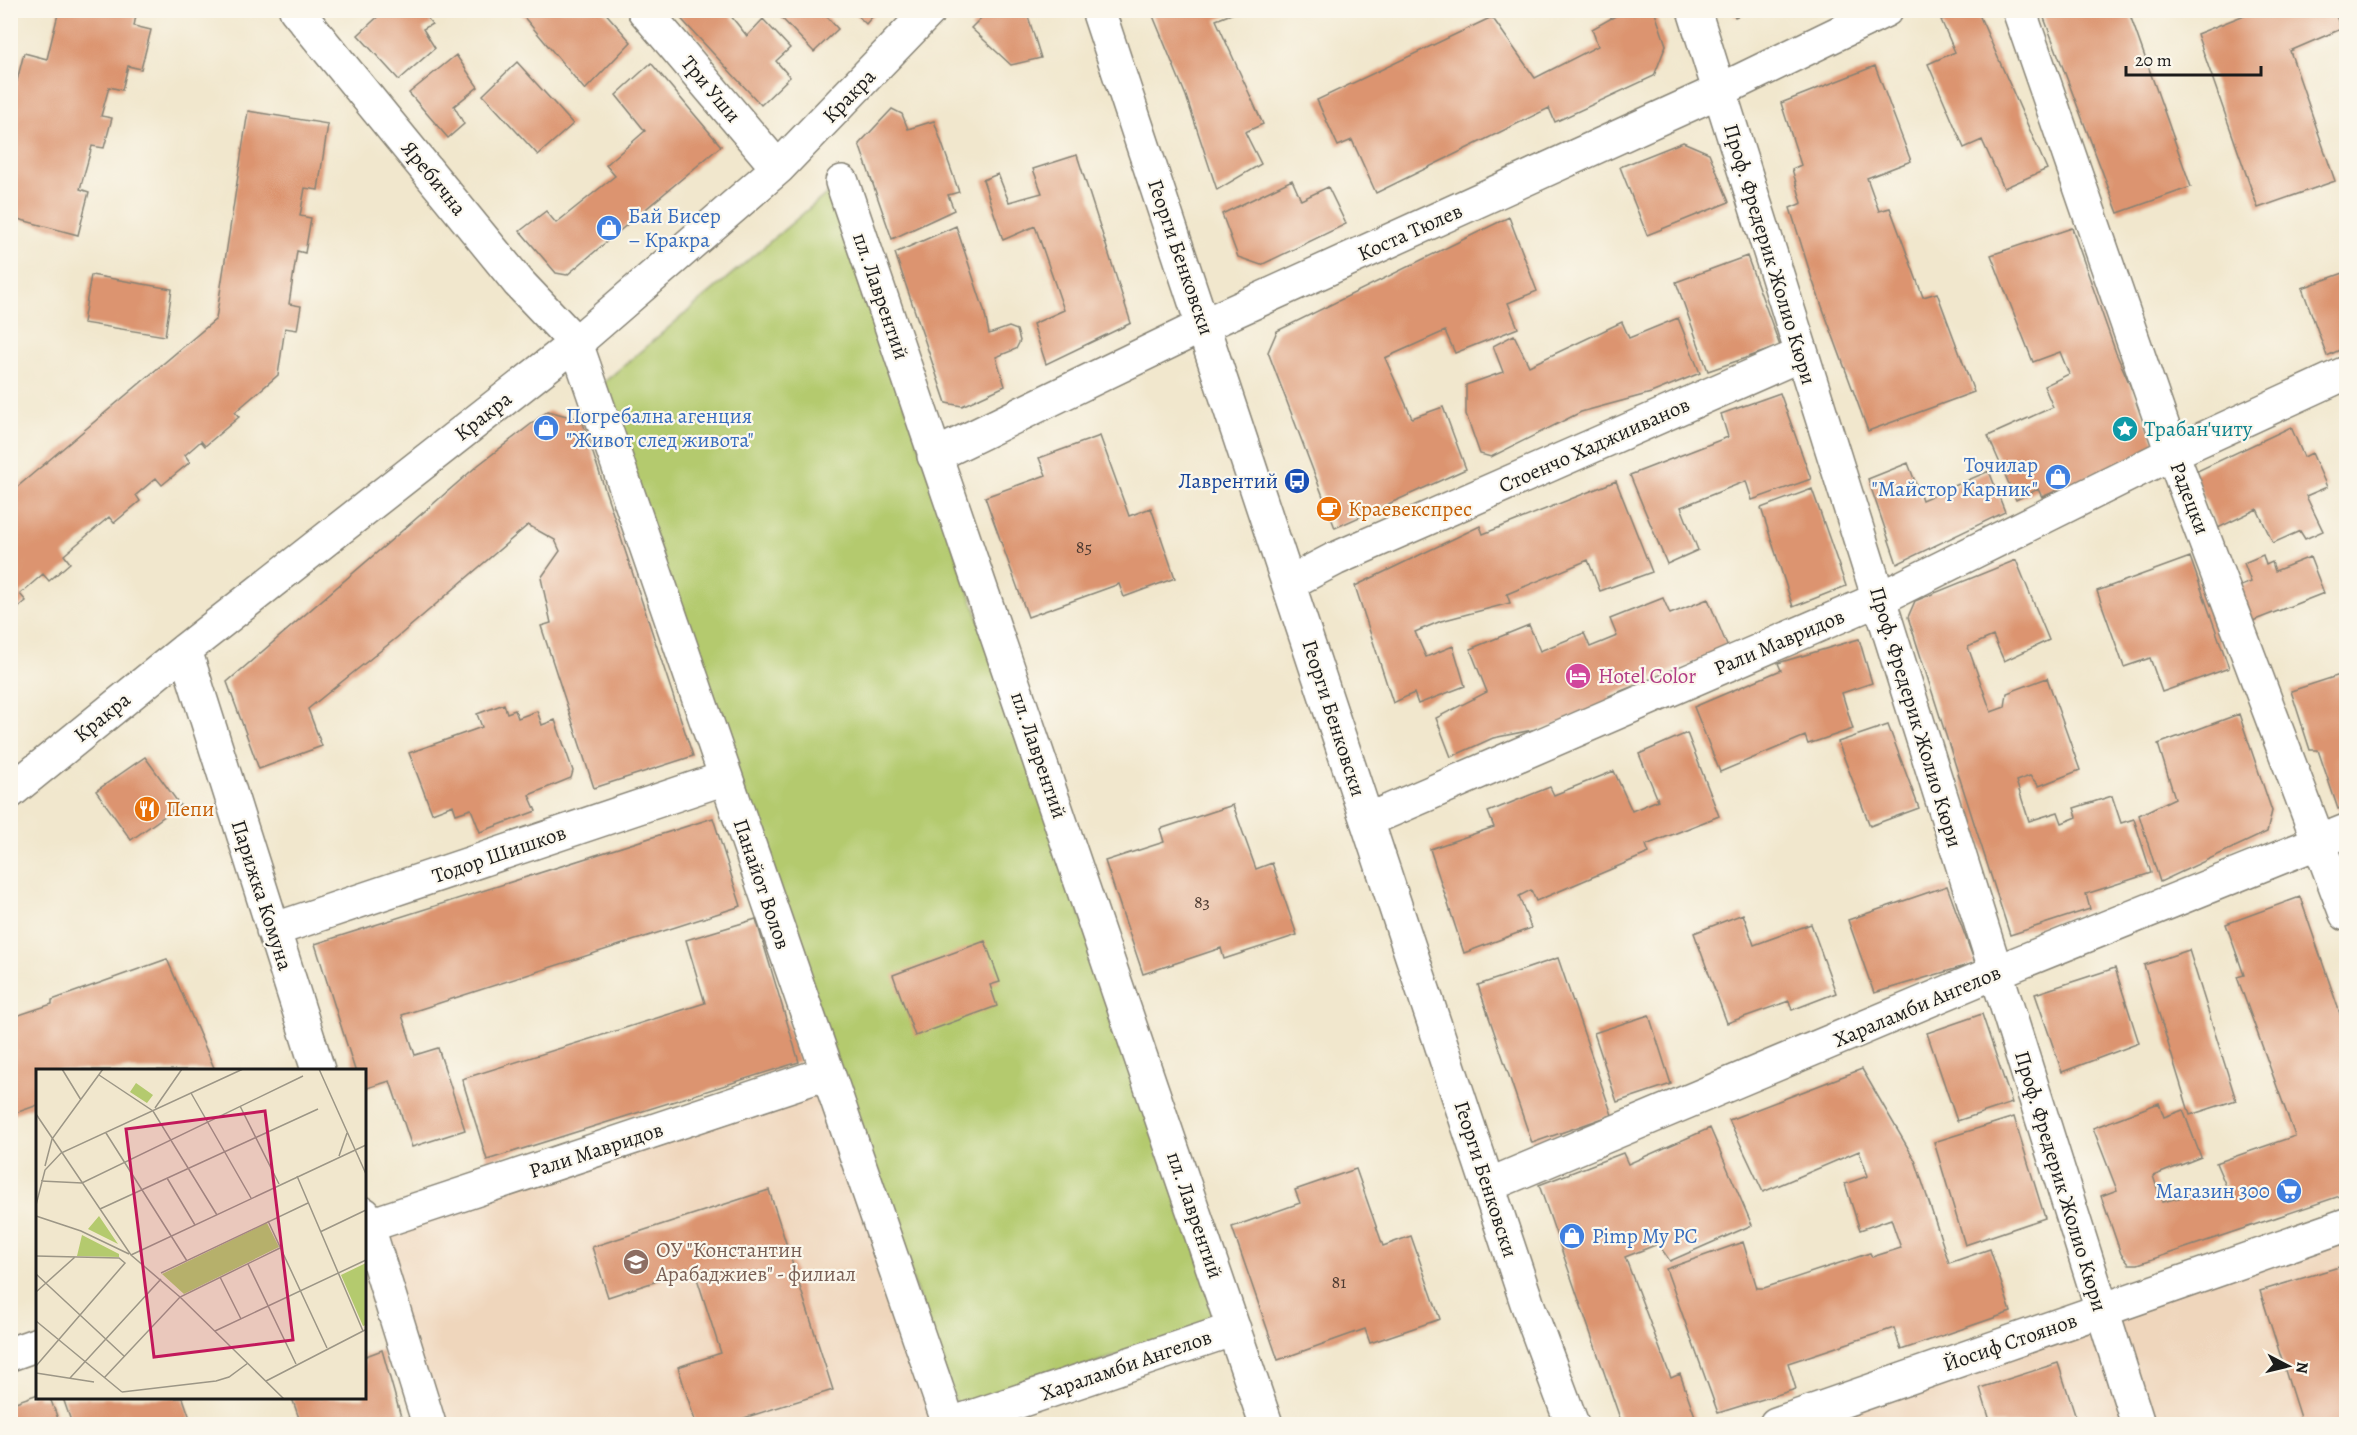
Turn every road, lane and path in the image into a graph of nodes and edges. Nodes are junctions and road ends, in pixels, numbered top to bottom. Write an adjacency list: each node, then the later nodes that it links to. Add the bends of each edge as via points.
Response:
1 (296, 10): 12 (street, Яребична, via 519,283)
2 (644, 10): 9 (street, Три Уши)
3 (930, 10): 9 (street, Кракра)
4 (1098, 10): 11 (street, Георги Бенковски)
5 (1694, 10): 8 (street, Проф. Фредерик Жолио Кюри)
6 (1886, 10): 8 (street, Коста Тюлев)
7 (2019, 10): 15 (street, Радецки)
8 (1719, 91): 11 (street, Коста Тюлев); 13 (street, Проф. Фредерик Жолио Кюри)
9 (778, 168): 12 (street, Кракра)
10 (842, 182): 16 (street, пл. Лаврентий)
11 (1204, 325): 16 (street, Коста Тюлев); 17 (street, Георги Бенковски)
12 (576, 343): 19 (street, Кракра); 20 (street, Панайот Волов)
13 (1802, 354): 17 (street, Стоенчо Хаджииванов, via 1335,559); 18 (street, Проф. Фредерик Жолио Кюри)
14 (2346, 373): 15 (street, Рали Мавридов)
15 (2172, 453): 18 (street, Рали Мавридов); 23 (street, Радецки)
16 (934, 456): 33 (street, пл. Лаврентий)
17 (1289, 583): 22 (street, Георги Бенковски)
18 (1879, 598): 22 (street, Рали Мавридов); 26 (street, Проф. Фредерик Жолио Кюри)
19 (185, 650): 21 (street, Кракра); 25 (street, Парижка Комуна)
20 (725, 778): 25 (street, Тодор Шишков); 28 (street, Панайот Волов)
21 (10, 792)
22 (1368, 820): 29 (street, Георги Бенковски)
23 (2333, 836): 24 (street, Радецки); 26 (street, Хараламби Ангелов)
24 (2346, 914)
25 (273, 930): 27 (street, Парижка Комуна)
26 (1996, 972): 29 (street, Хараламби Ангелов); 32 (street, Проф. Фредерик Жолио Кюри)
27 (317, 1069)
28 (827, 1073): 30 (street, Рали Мавридов); 37 (street, Панайот Волов)
29 (1489, 1185): 39 (street, Георги Бенковски)
30 (366, 1222): 36 (street)
31 (2346, 1225): 32 (street, Йосиф Стоянов)
32 (2102, 1310): 40 (street, Йосиф Стоянов); 41 (street, Проф. Фредерик Жолио Кюри)
33 (1234, 1329): 37 (street, Хараламби Ангелов); 38 (street, пл. Лаврентий)
34 (36, 1345): 35 (street)
35 (10, 1354)
36 (429, 1425)
37 (950, 1425)
38 (1266, 1425)
39 (1572, 1425)
40 (1776, 1425)
41 (2138, 1425)

